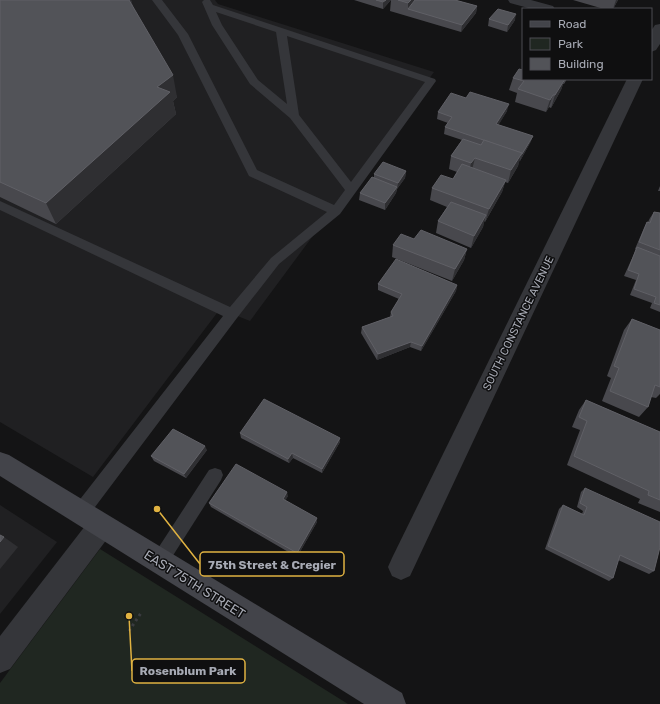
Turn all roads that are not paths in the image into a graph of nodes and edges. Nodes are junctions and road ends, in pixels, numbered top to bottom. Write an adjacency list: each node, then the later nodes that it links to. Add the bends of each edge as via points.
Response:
1 (157, 0): 10 (lane, via 183,34 253,174)
2 (515, 0): 4 (street)
3 (208, 4): 5 (lane); 7 (lane, via 217,25 254,82)
4 (544, 8)
5 (281, 31): 7 (lane); 8 (lane, via 431,81)
6 (635, 80): 16 (street, SOUTH CONSTANCE AVENUE)
7 (294, 116): 8 (lane)
8 (352, 191): 10 (lane)
9 (0, 206): 11 (lane)
10 (336, 211): 11 (lane, via 275,262)
11 (232, 314): 14 (lane)
12 (0, 463): 14 (main road, EAST 75TH STREET)
13 (215, 475): 15 (lane)
14 (91, 519): 15 (main road, EAST 75TH STREET); 17 (street)
15 (159, 562): 18 (main road, EAST 75TH STREET)
16 (401, 567)
17 (0, 660)
18 (390, 704)

